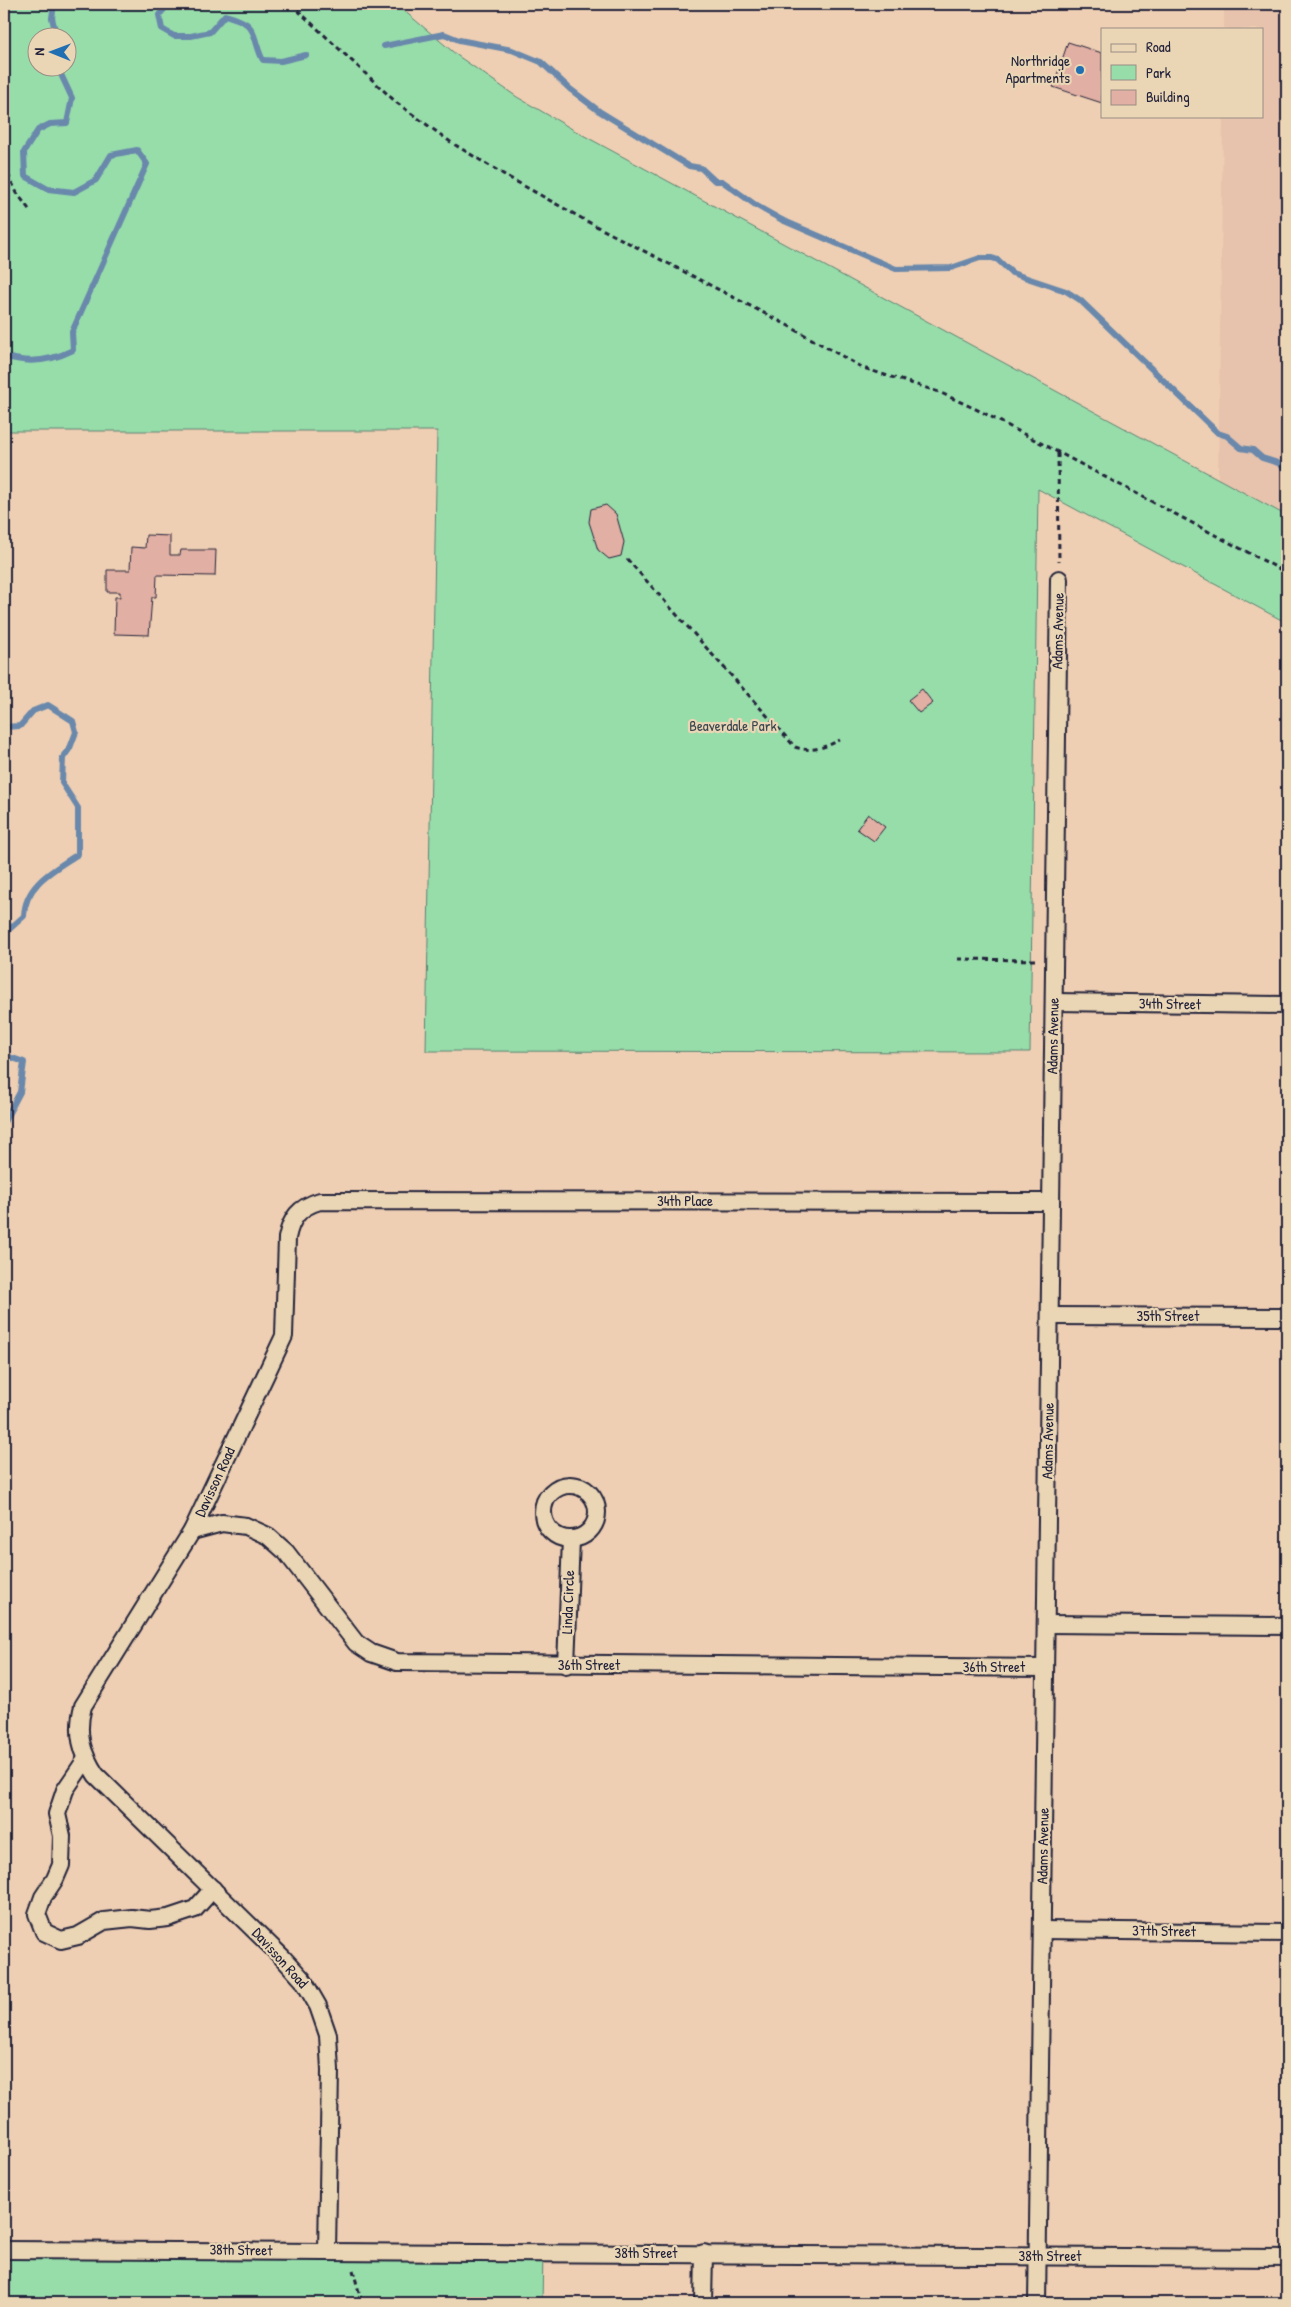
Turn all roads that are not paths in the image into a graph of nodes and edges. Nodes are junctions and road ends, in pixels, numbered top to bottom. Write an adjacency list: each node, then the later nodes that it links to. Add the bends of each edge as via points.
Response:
1 (1059, 579): 2 (street, Adams Avenue)
2 (1054, 1002): 3 (street, 34th Street); 5 (street, Adams Avenue)
3 (1287, 1005)
4 (320, 1201): 5 (street, 34th Place); 8 (street, Davisson Road, via 302,1208 290,1223 284,1336)
5 (1051, 1202): 6 (street, Adams Avenue)
6 (1050, 1316): 7 (street, 35th Street); 10 (street, Adams Avenue)
7 (1287, 1317)
8 (192, 1531): 12 (street, 36th Street, via 222,1523 246,1526 268,1536 286,1552 356,1643 371,1653 397,1662); 14 (street, Davisson Road, via 83,1706 79,1720 80,1741)
9 (570, 1539): 12 (street, Linda Circle)
10 (1046, 1624): 11 (street); 13 (street, Adams Avenue)
11 (1287, 1626)
12 (566, 1665): 13 (street, 36th Street)
13 (1045, 1668): 16 (street, Adams Avenue)
14 (86, 1759): 15 (street, Davisson Road, via 96,1775); 15 (street, via 65,1790 57,1814 62,1836 61,1865 37,1914 44,1932 61,1940 78,1936 104,1921 168,1918 195,1908)
15 (213, 1889): 19 (street, Davisson Road, via 304,1980 328,2035)
16 (1042, 1930): 17 (street, 37th Street); 21 (street, Adams Avenue)
17 (1287, 1933)
18 (4, 2250): 19 (street, 38th Street)
19 (327, 2251): 20 (street, 38th Street)
20 (704, 2253): 21 (street, 38th Street); 23 (street)
21 (1038, 2256): 22 (street, 38th Street); 24 (street, Adams Avenue)
22 (1287, 2258)
23 (703, 2303)
24 (1037, 2303)

